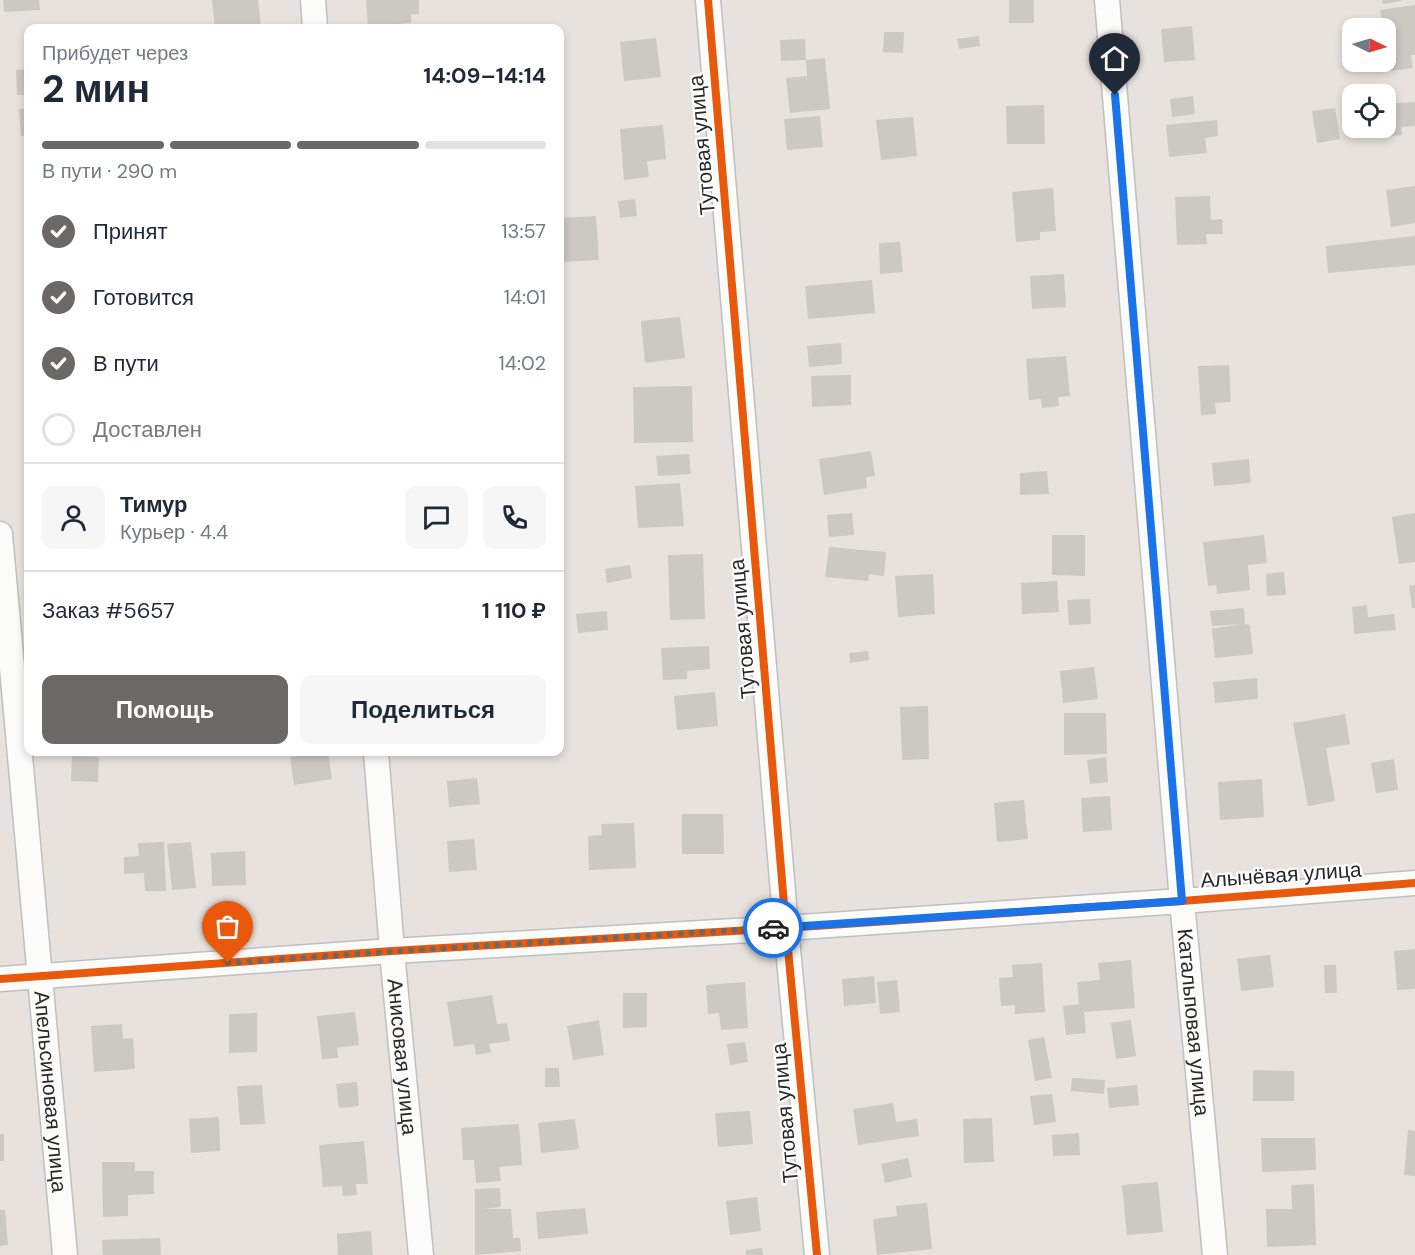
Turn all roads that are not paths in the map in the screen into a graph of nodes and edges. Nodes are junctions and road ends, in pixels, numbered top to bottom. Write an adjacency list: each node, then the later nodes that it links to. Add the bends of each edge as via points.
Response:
1 (313, 0): 4 (street)
2 (708, 0): 9 (street, Тутовая улица)
3 (1107, 0): 8 (street, Катальповая улица)
4 (315, 24)
5 (0, 534): 11 (street, Апельсиновая улица)
6 (376, 756): 10 (street, Анисовая улица)
7 (1415, 883): 8 (street, Алычёвая улица)
8 (1182, 901): 9 (street, Алычёвая улица); 16 (street, Катальповая улица)
9 (786, 928): 10 (street, Алычёвая улица); 15 (street, Тутовая улица)
10 (392, 951): 11 (street, Алычёвая улица); 14 (street, Анисовая улица)
11 (41, 977): 12 (street, Алычёвая улица); 13 (street, Апельсиновая улица)
12 (0, 979)
13 (65, 1255)
14 (422, 1255)
15 (817, 1255)
16 (1215, 1255)

